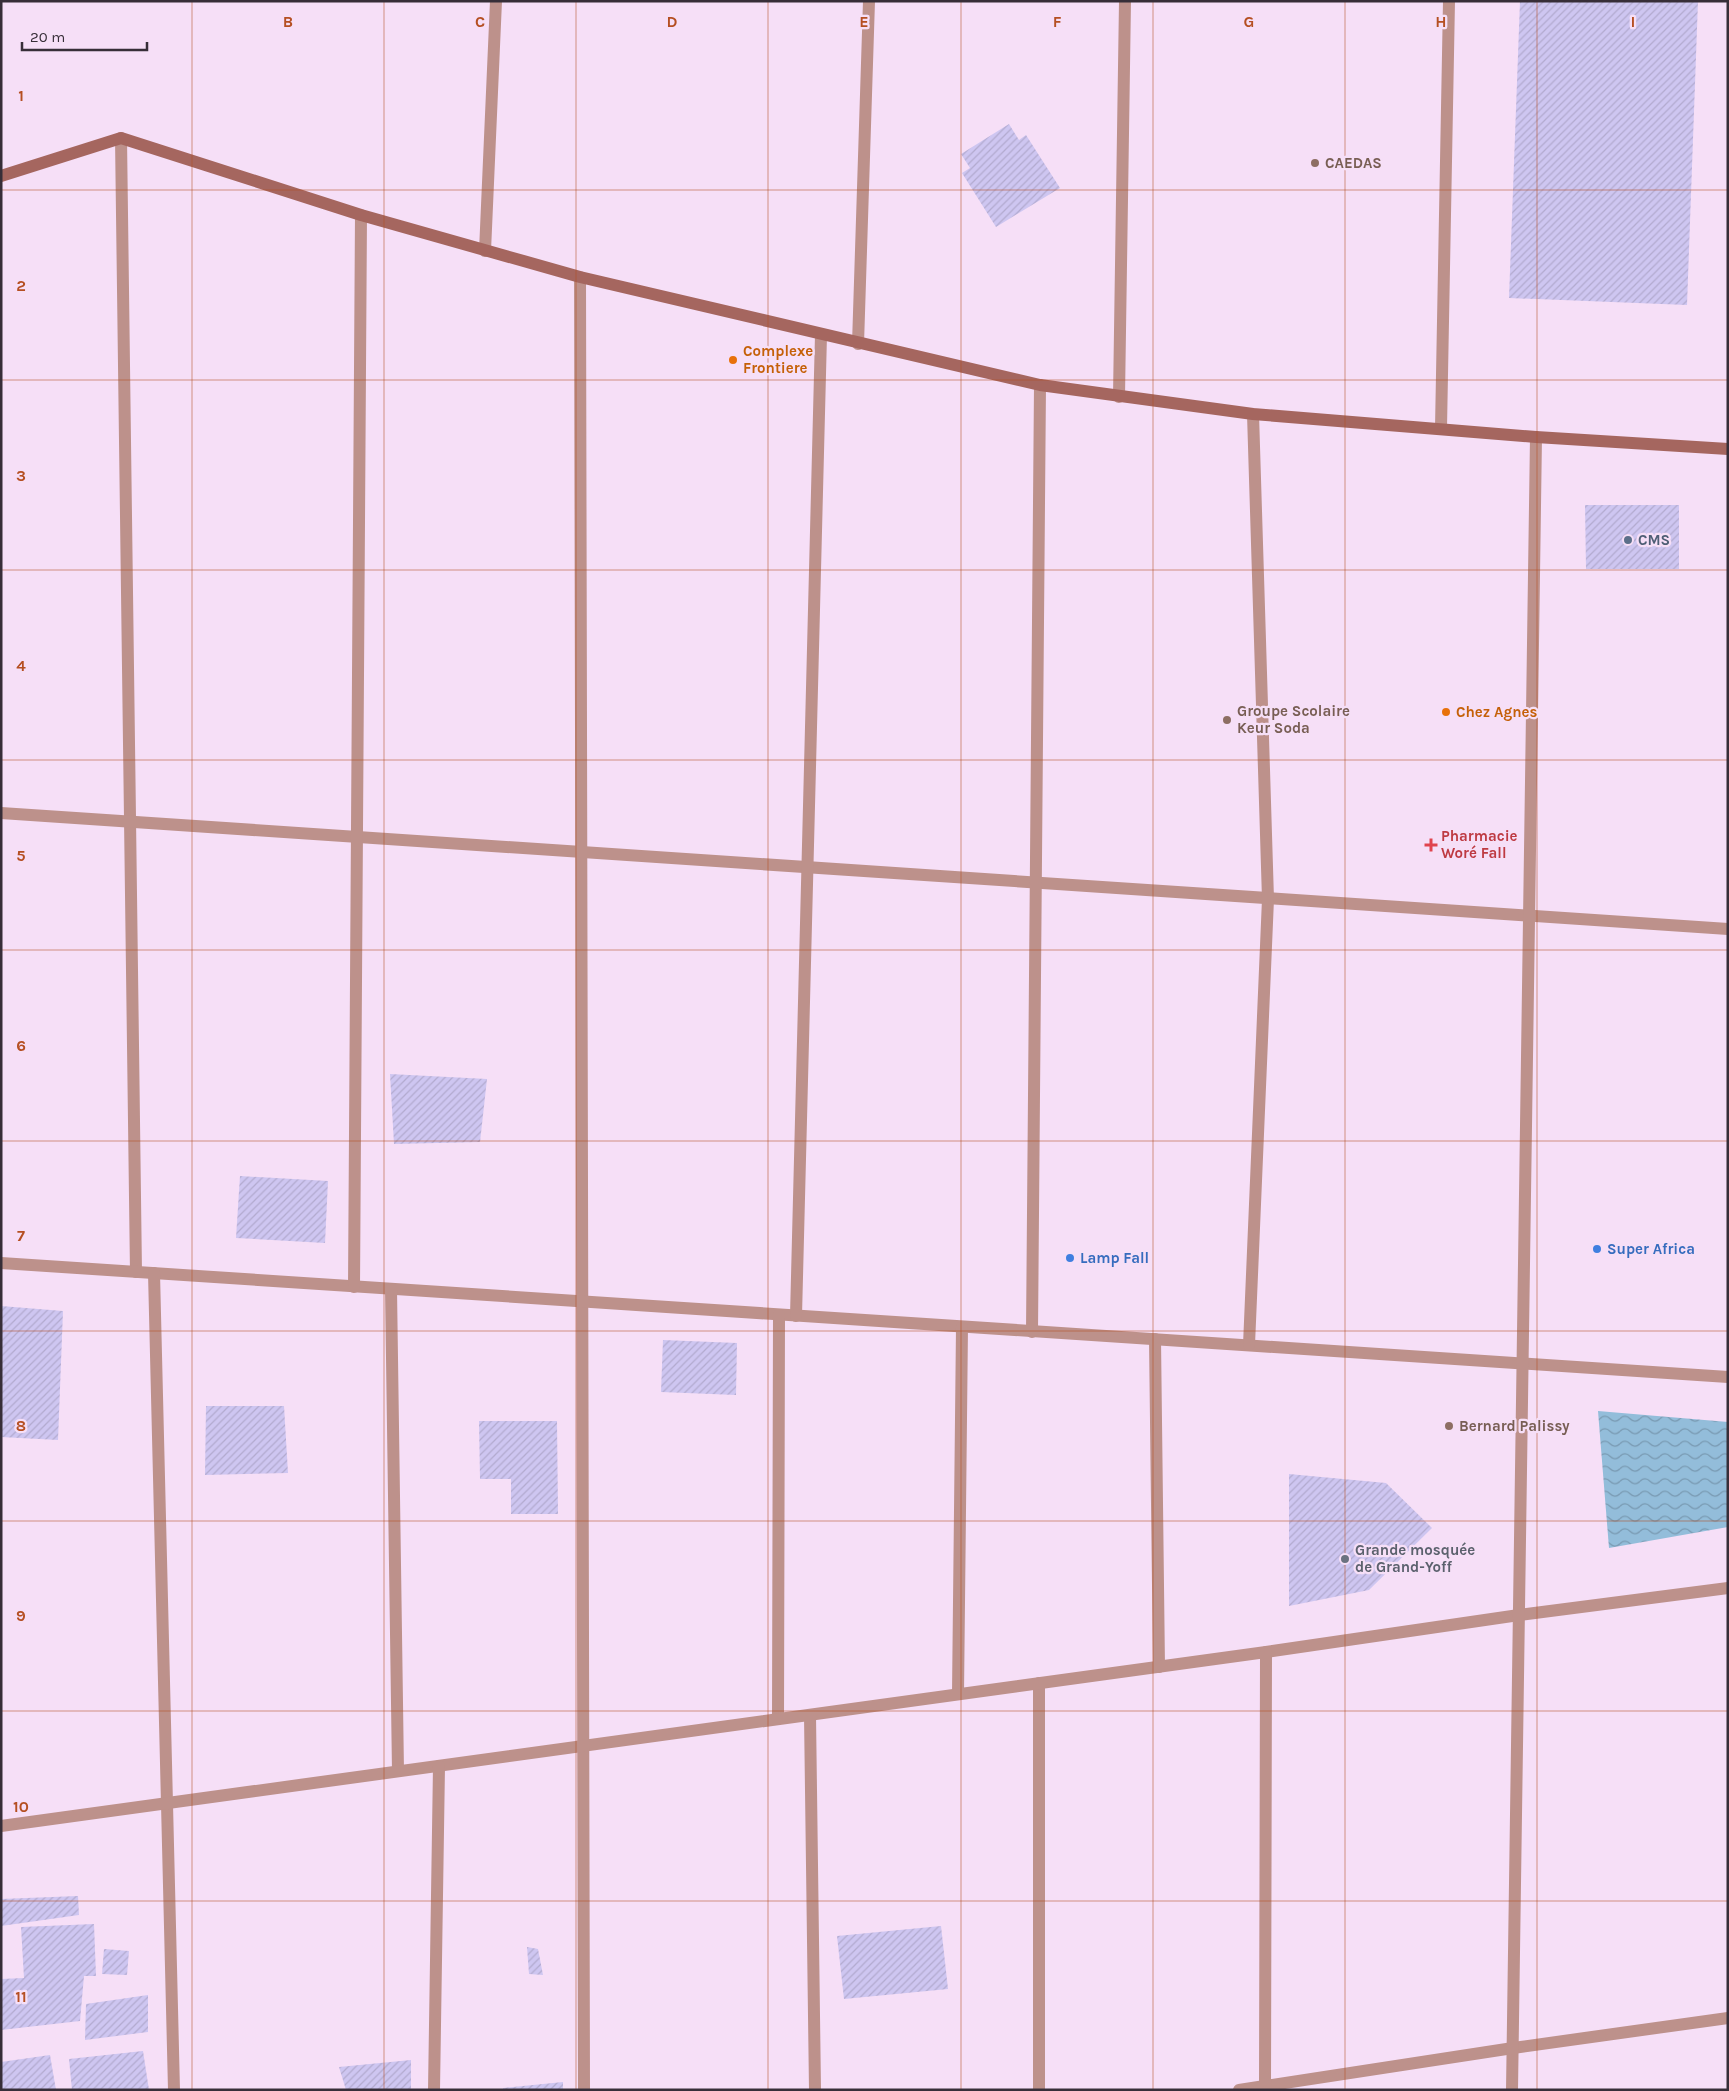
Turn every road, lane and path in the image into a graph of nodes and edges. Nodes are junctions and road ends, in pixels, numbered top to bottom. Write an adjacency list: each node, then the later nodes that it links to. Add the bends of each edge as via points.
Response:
1 (496, 1): 8 (street)
2 (869, 1): 11 (street)
3 (1125, 1): 13 (street)
4 (1449, 1): 15 (street)
5 (121, 138): 6 (street); 7 (street); 19 (street)
6 (1, 176)
7 (361, 215): 8 (street); 20 (street)
8 (486, 251): 9 (street)
9 (580, 277): 10 (street); 21 (street)
10 (821, 335): 11 (street); 22 (street)
11 (858, 344): 12 (street)
12 (1040, 385): 13 (street); 23 (street)
13 (1119, 397): 14 (street)
14 (1253, 414): 15 (street); 24 (street)
15 (1441, 428): 16 (street)
16 (1536, 437): 17 (street); 25 (street)
17 (1728, 449)
18 (1, 813): 19 (street)
19 (130, 822): 20 (street); 28 (street)
20 (357, 837): 21 (street); 30 (street)
21 (581, 852): 22 (street); 32 (street)
22 (808, 867): 23 (street); 34 (street)
23 (1036, 883): 24 (street); 36 (street)
24 (1268, 899): 25 (street); 38 (street)
25 (1530, 916): 26 (street); 39 (street)
26 (1728, 929)
27 (1, 1263): 28 (street)
28 (136, 1272): 29 (street)
29 (154, 1274): 30 (street); 52 (street)
30 (354, 1286): 31 (street)
31 (391, 1289): 32 (street); 51 (street)
32 (582, 1302): 33 (street); 49 (street)
33 (779, 1315): 34 (street); 48 (street)
34 (796, 1316): 35 (street)
35 (962, 1327): 36 (street); 46 (street)
36 (1032, 1332): 37 (street)
37 (1155, 1339): 38 (street); 44 (street)
38 (1249, 1346): 39 (street)
39 (1522, 1364): 40 (street); 42 (street)
40 (1728, 1377)
41 (1728, 1588): 42 (street)
42 (1519, 1615): 43 (street); 55 (street)
43 (1266, 1652): 44 (street); 56 (street)
44 (1158, 1666): 45 (street)
45 (1039, 1683): 46 (street); 61 (street)
46 (958, 1694): 47 (street)
47 (810, 1715): 48 (street); 60 (street)
48 (778, 1719): 49 (street)
49 (583, 1746): 50 (street); 59 (street)
50 (439, 1766): 51 (street); 58 (street)
51 (398, 1771): 52 (street)
52 (168, 1804): 53 (street); 57 (street)
53 (1, 1826)
54 (1728, 2018): 55 (street)
55 (1513, 2048): 56 (street); 63 (street)
56 (1265, 2088): 62 (street)
57 (174, 2090)
58 (434, 2090)
59 (584, 2090)
60 (815, 2090)
61 (1039, 2090)
62 (1239, 2090)
63 (1512, 2090)

